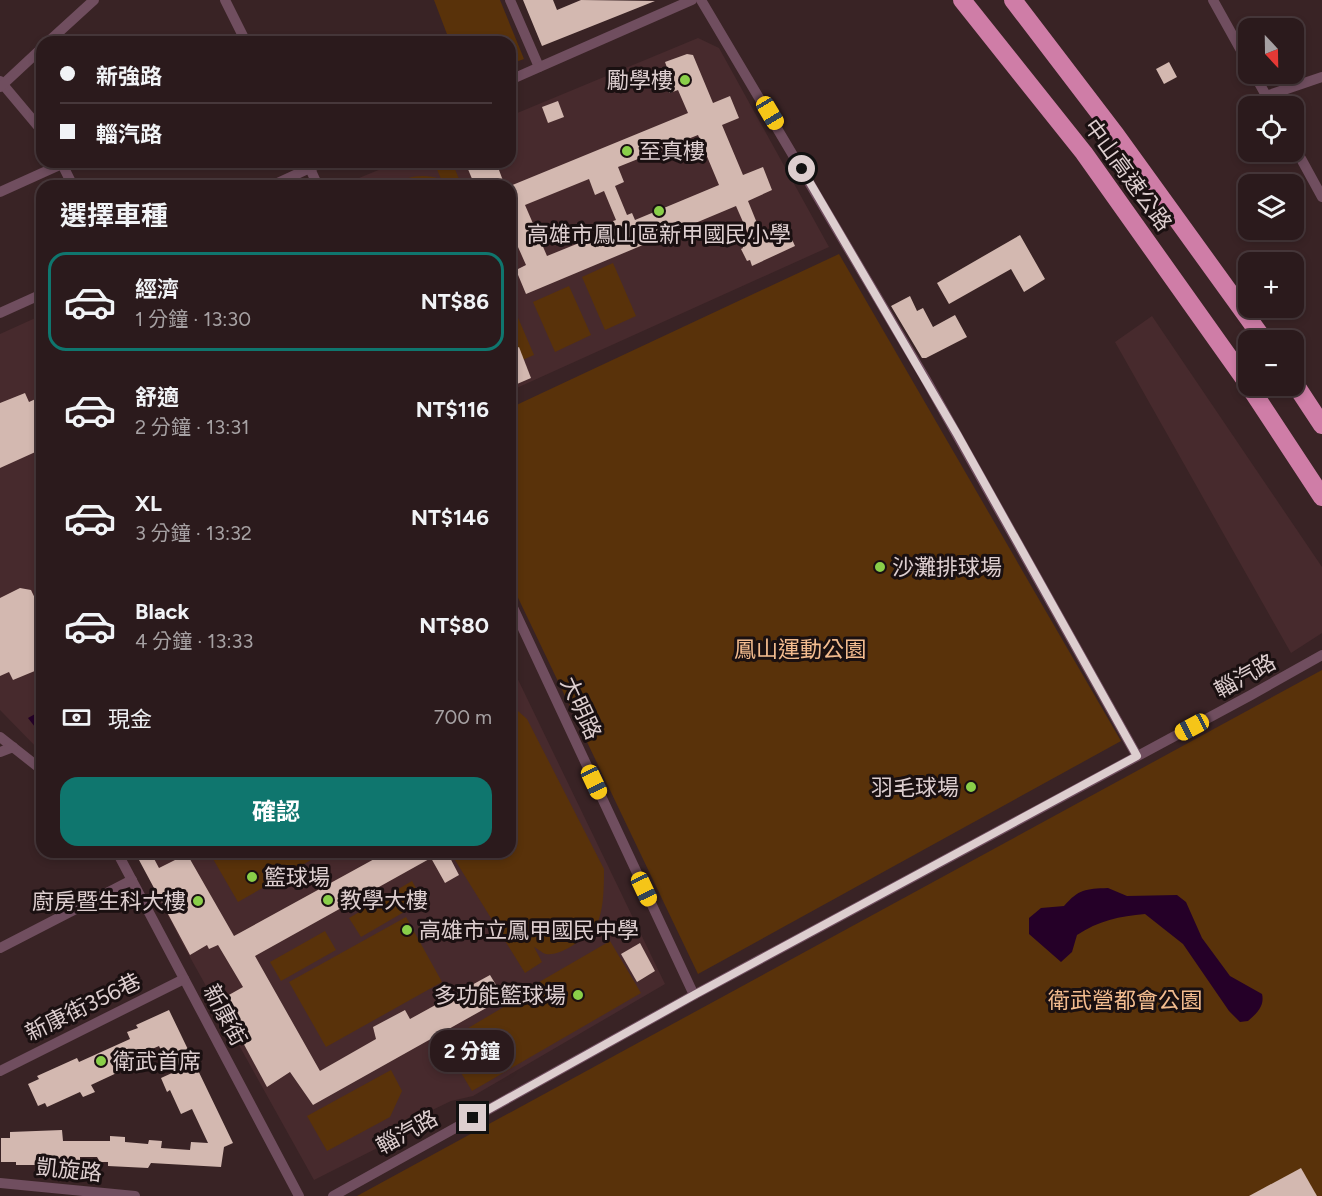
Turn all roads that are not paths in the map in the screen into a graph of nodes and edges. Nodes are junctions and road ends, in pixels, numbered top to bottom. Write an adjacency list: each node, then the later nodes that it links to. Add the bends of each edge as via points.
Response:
1 (94, 0): 9 (street)
2 (225, 0): 10 (street)
3 (510, 0): 13 (street)
4 (692, 0): 13 (street)
5 (701, 0): 39 (street, via 925,378)
6 (962, 0): 29 (highway, 中山高速公路, via 1084,153)
7 (1013, 0): 28 (highway, 中山高速公路)
8 (1213, 0): 11 (street)
9 (55, 36)
10 (243, 36)
11 (1238, 45)
12 (36, 53): 16 (street)
13 (539, 67): 14 (street)
14 (516, 77)
15 (1322, 77): 18 (street)
16 (1, 84): 19 (street)
17 (1259, 84): 18 (street)
18 (1266, 96)
19 (36, 124)
20 (1303, 162): 25 (street)
21 (50, 168): 24 (street)
22 (303, 168): 23 (street)
23 (282, 180)
24 (0, 192)
25 (1322, 197)
26 (36, 297): 27 (street)
27 (0, 313)
28 (1257, 330)
29 (1238, 371)
30 (1255, 396): 33 (highway, 中山高速公路)
31 (1303, 396): 32 (highway)
32 (1322, 425)
33 (1322, 497)
34 (516, 614): 45 (street, 大明路)
35 (1322, 655): 39 (street, 輜汽路)
36 (0, 737): 37 (street)
37 (13, 747): 38 (street); 40 (street)
38 (0, 753)
39 (1137, 756): 45 (street, 輜汽路)
40 (36, 765)
41 (120, 858): 42 (street, 新康街)
42 (132, 880): 43 (street); 44 (street, 新康街)
43 (0, 948)
44 (184, 979): 46 (street, 新康街356巷); 50 (street, 新康街)
45 (694, 995): 51 (street, 輜汽路)
46 (0, 1071)
47 (0, 1183): 48 (street, 凱旋路)
48 (93, 1194): 49 (street, 凱旋路)
49 (135, 1196)
50 (299, 1196)
51 (333, 1196)

